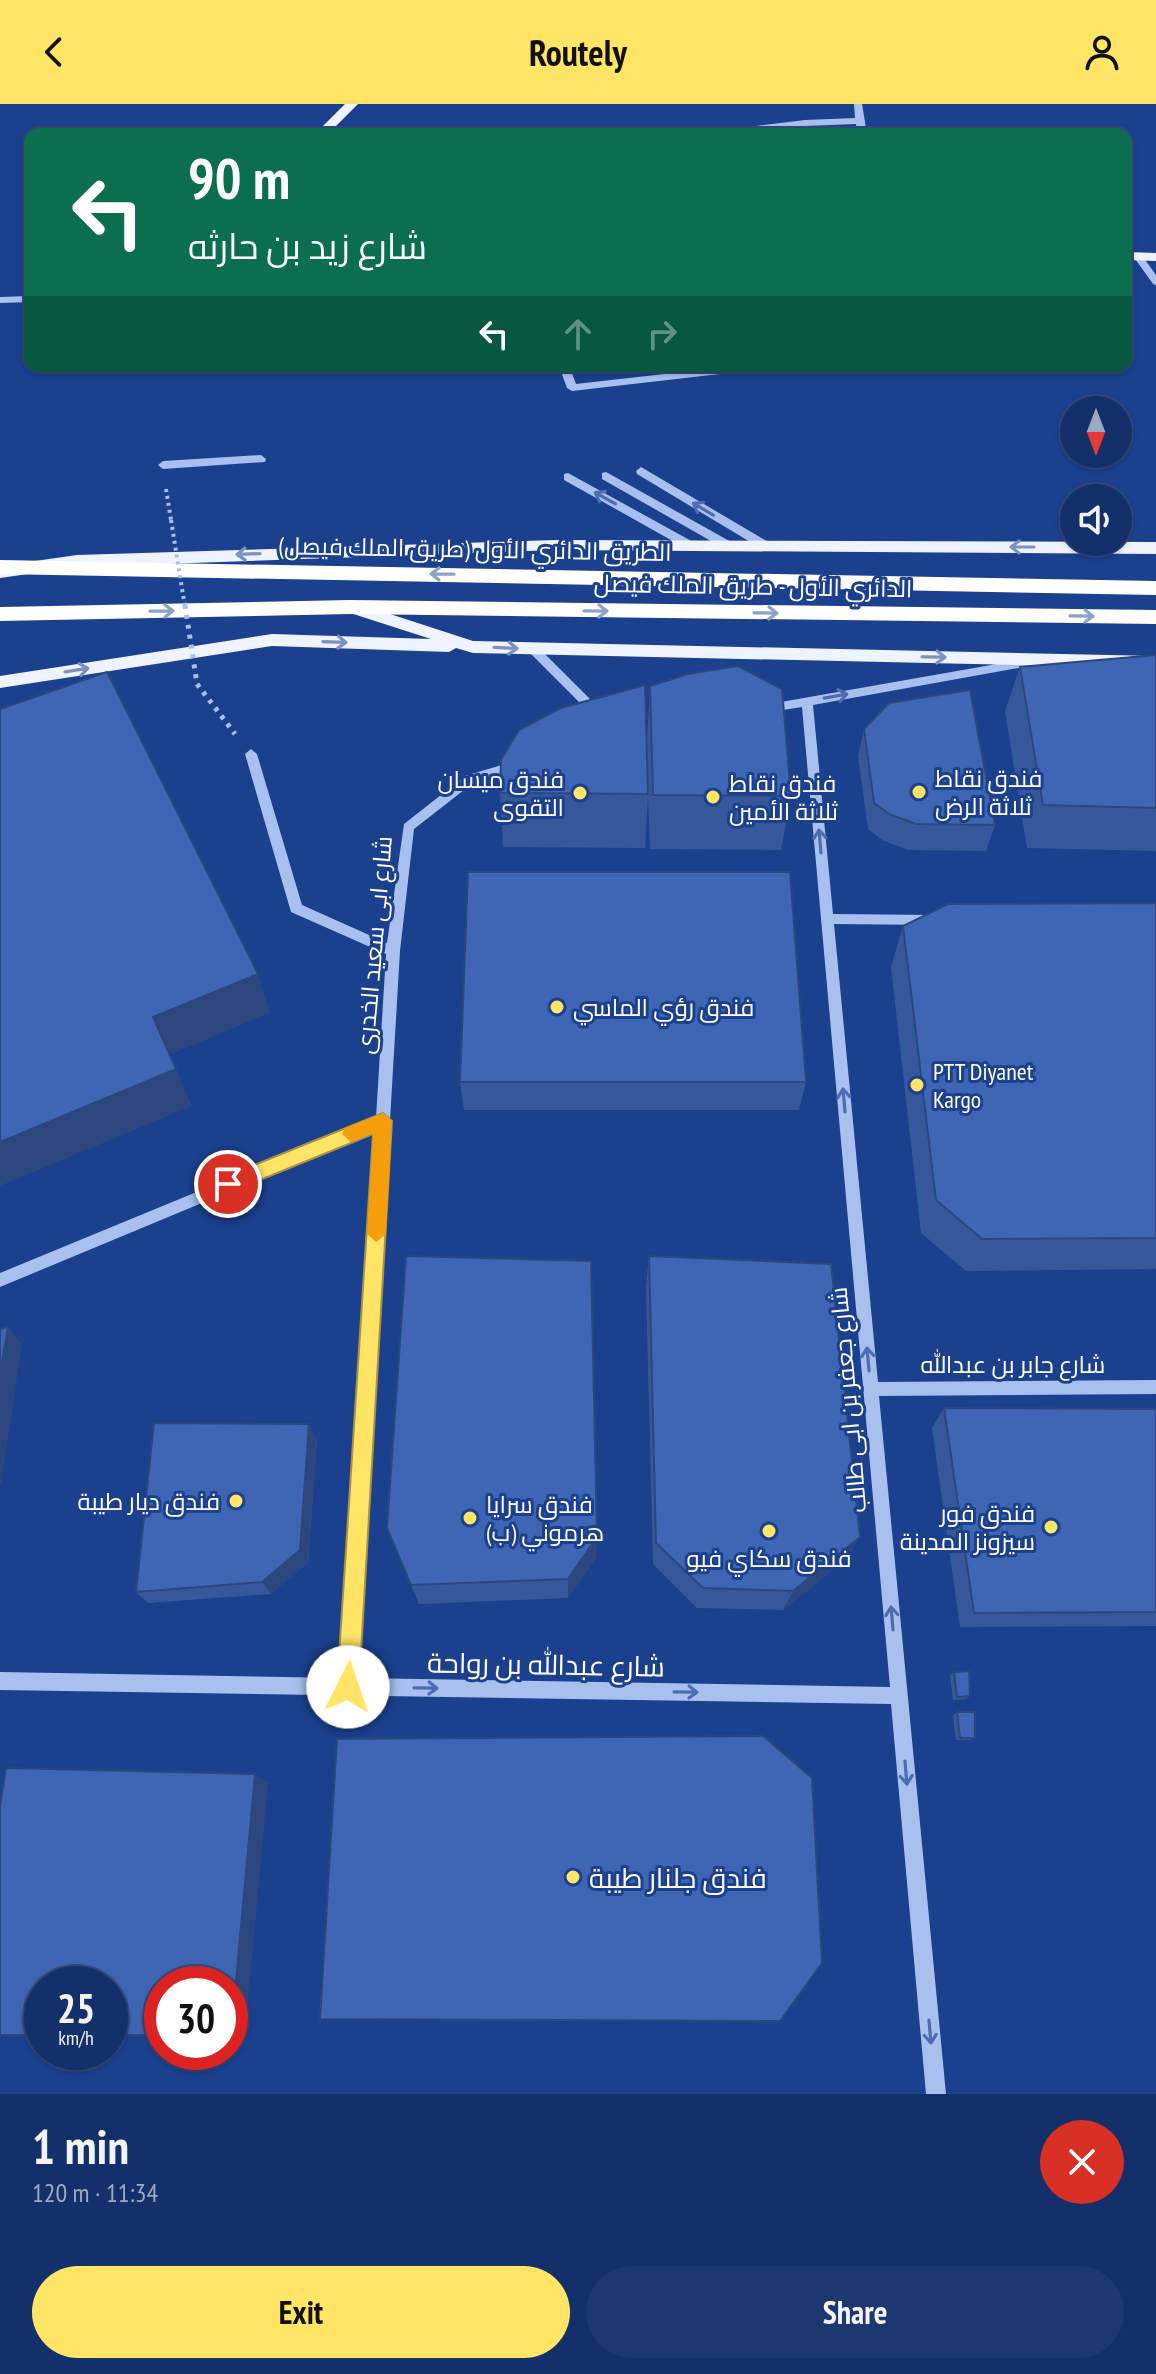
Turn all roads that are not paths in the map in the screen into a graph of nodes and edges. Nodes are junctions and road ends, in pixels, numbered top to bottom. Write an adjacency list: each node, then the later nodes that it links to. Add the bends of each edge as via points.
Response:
1 (330, 104): 5 (main road)
2 (352, 104): 6 (main road)
3 (858, 104): 4 (street)
4 (860, 121): 7 (street); 8 (street)
5 (321, 128)
6 (326, 128)
7 (764, 128)
8 (861, 128)
9 (1132, 256): 10 (main road); 11 (street)
10 (1156, 257)
11 (1156, 282)
12 (24, 299): 13 (street)
13 (0, 300)
14 (566, 372): 15 (street, via 572,388)
15 (711, 372)
16 (261, 459): 17 (street)
17 (163, 465)
18 (641, 471): 23 (street, one-way to 18)
19 (606, 476): 22 (street)
20 (568, 477): 21 (street, one-way to 20)
21 (691, 546): 22 (main road); 25 (main road, one-way to 25, via 354,550)
22 (729, 546): 23 (main road)
23 (766, 546): 24 (main road, one-way to 23)
24 (1156, 548)
25 (31, 567): 26 (highway, الطريق الدائري الأول (طريق الملك فيصل)); 27 (highway, الطريق الدائري الأول (طريق الملك فيصل), one-way to 25)
26 (0, 569)
27 (688, 579): 28 (highway, الدائري الأول - طريق الملك فيصل)
28 (1156, 588)
29 (350, 607): 30 (highway, الدائري الأول - طريق الملك فيصل, one-way to 29); 31 (highway, الدائري الأول - طريق الملك فيصل, one-way to 31); 32 (main road)
30 (0, 614)
31 (1156, 617)
32 (473, 647): 33 (main road, one-way to 33); 36 (main road, one-way to 32, via 272,640)
33 (534, 650): 34 (main road, one-way to 34); 39 (street)
34 (1047, 659): 35 (main road); 37 (street, one-way to 34)
35 (1156, 662)
36 (0, 682)
37 (807, 701): 38 (street); 42 (street, شارع جعفر بن ابى طالب, one-way to 37)
38 (746, 712)
39 (611, 727)
40 (251, 754): 44 (street, via 296,908)
41 (528, 761): 44 (street, شارع ابى سعيد الخدرى, via 469,779 408,827)
42 (827, 919): 43 (street); 48 (street, شارع جعفر بن ابى طالب, one-way to 42)
43 (953, 920)
44 (393, 951): 45 (street, شارع ابى سعيد الخدرى)
45 (383, 1121): 46 (street); 50 (street, شارع ابى سعيد الخدرى)
46 (0, 1280)
47 (1156, 1387): 48 (street, شارع جابر بن عبدالله)
48 (871, 1389): 51 (street, شارع جعفر بن ابى طالب, one-way to 48)
49 (0, 1681): 50 (street, شارع عبدالله بن رواحة)
50 (348, 1687): 51 (street, شارع عبدالله بن رواحة, one-way to 51)
51 (899, 1696): 52 (street, شارع جعفر بن ابى طالب, one-way to 52)
52 (936, 2094)

